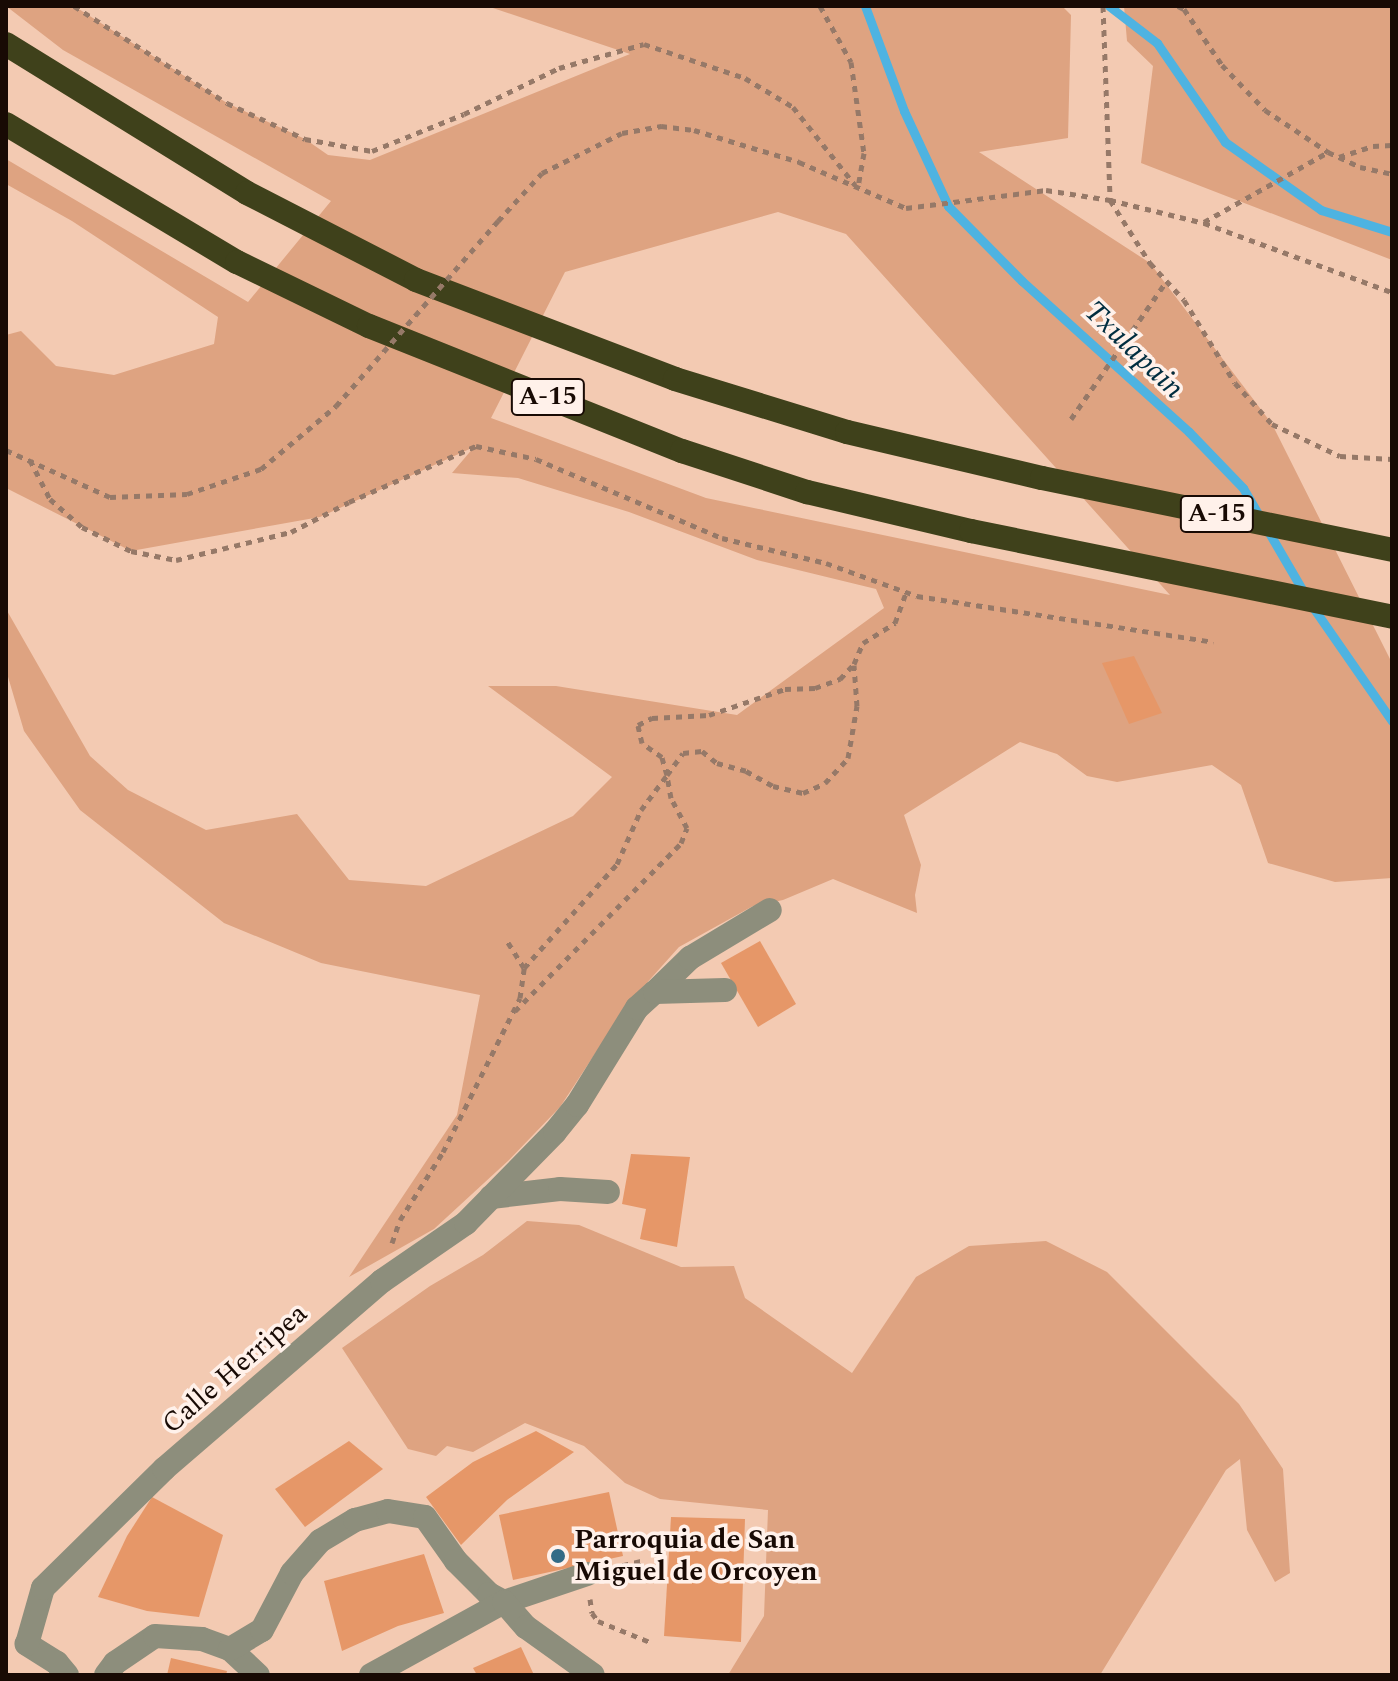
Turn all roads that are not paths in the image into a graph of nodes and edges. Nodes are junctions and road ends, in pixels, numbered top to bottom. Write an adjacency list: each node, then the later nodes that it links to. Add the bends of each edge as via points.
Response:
1 (6, 44): 3 (highway, A-15, via 247,193 416,280 675,379 847,432)
2 (6, 124): 4 (highway, A-15, via 251,268 369,326 682,451 807,492 971,531)
3 (1392, 550)
4 (1392, 617)
5 (770, 910): 7 (street, Calle Herripea, via 690,958)
6 (725, 990): 7 (street)
7 (655, 992): 9 (street, Calle Herripea, via 637,1008 577,1105)
8 (608, 1192): 9 (street, via 560,1189)
9 (491, 1197): 13 (street, Calle Herripea, via 466,1223 378,1285 164,1469 43,1588 27,1644)
10 (587, 1574): 11 (street)
11 (504, 1602): 12 (street, via 456,1561 425,1517 388,1511 355,1520 320,1541 292,1573 262,1630); 16 (street); 17 (street, via 526,1627)
12 (230, 1649): 14 (street, via 202,1639 155,1636); 15 (street)
13 (67, 1675)
14 (106, 1675)
15 (258, 1675)
16 (371, 1675)
17 (593, 1675)

